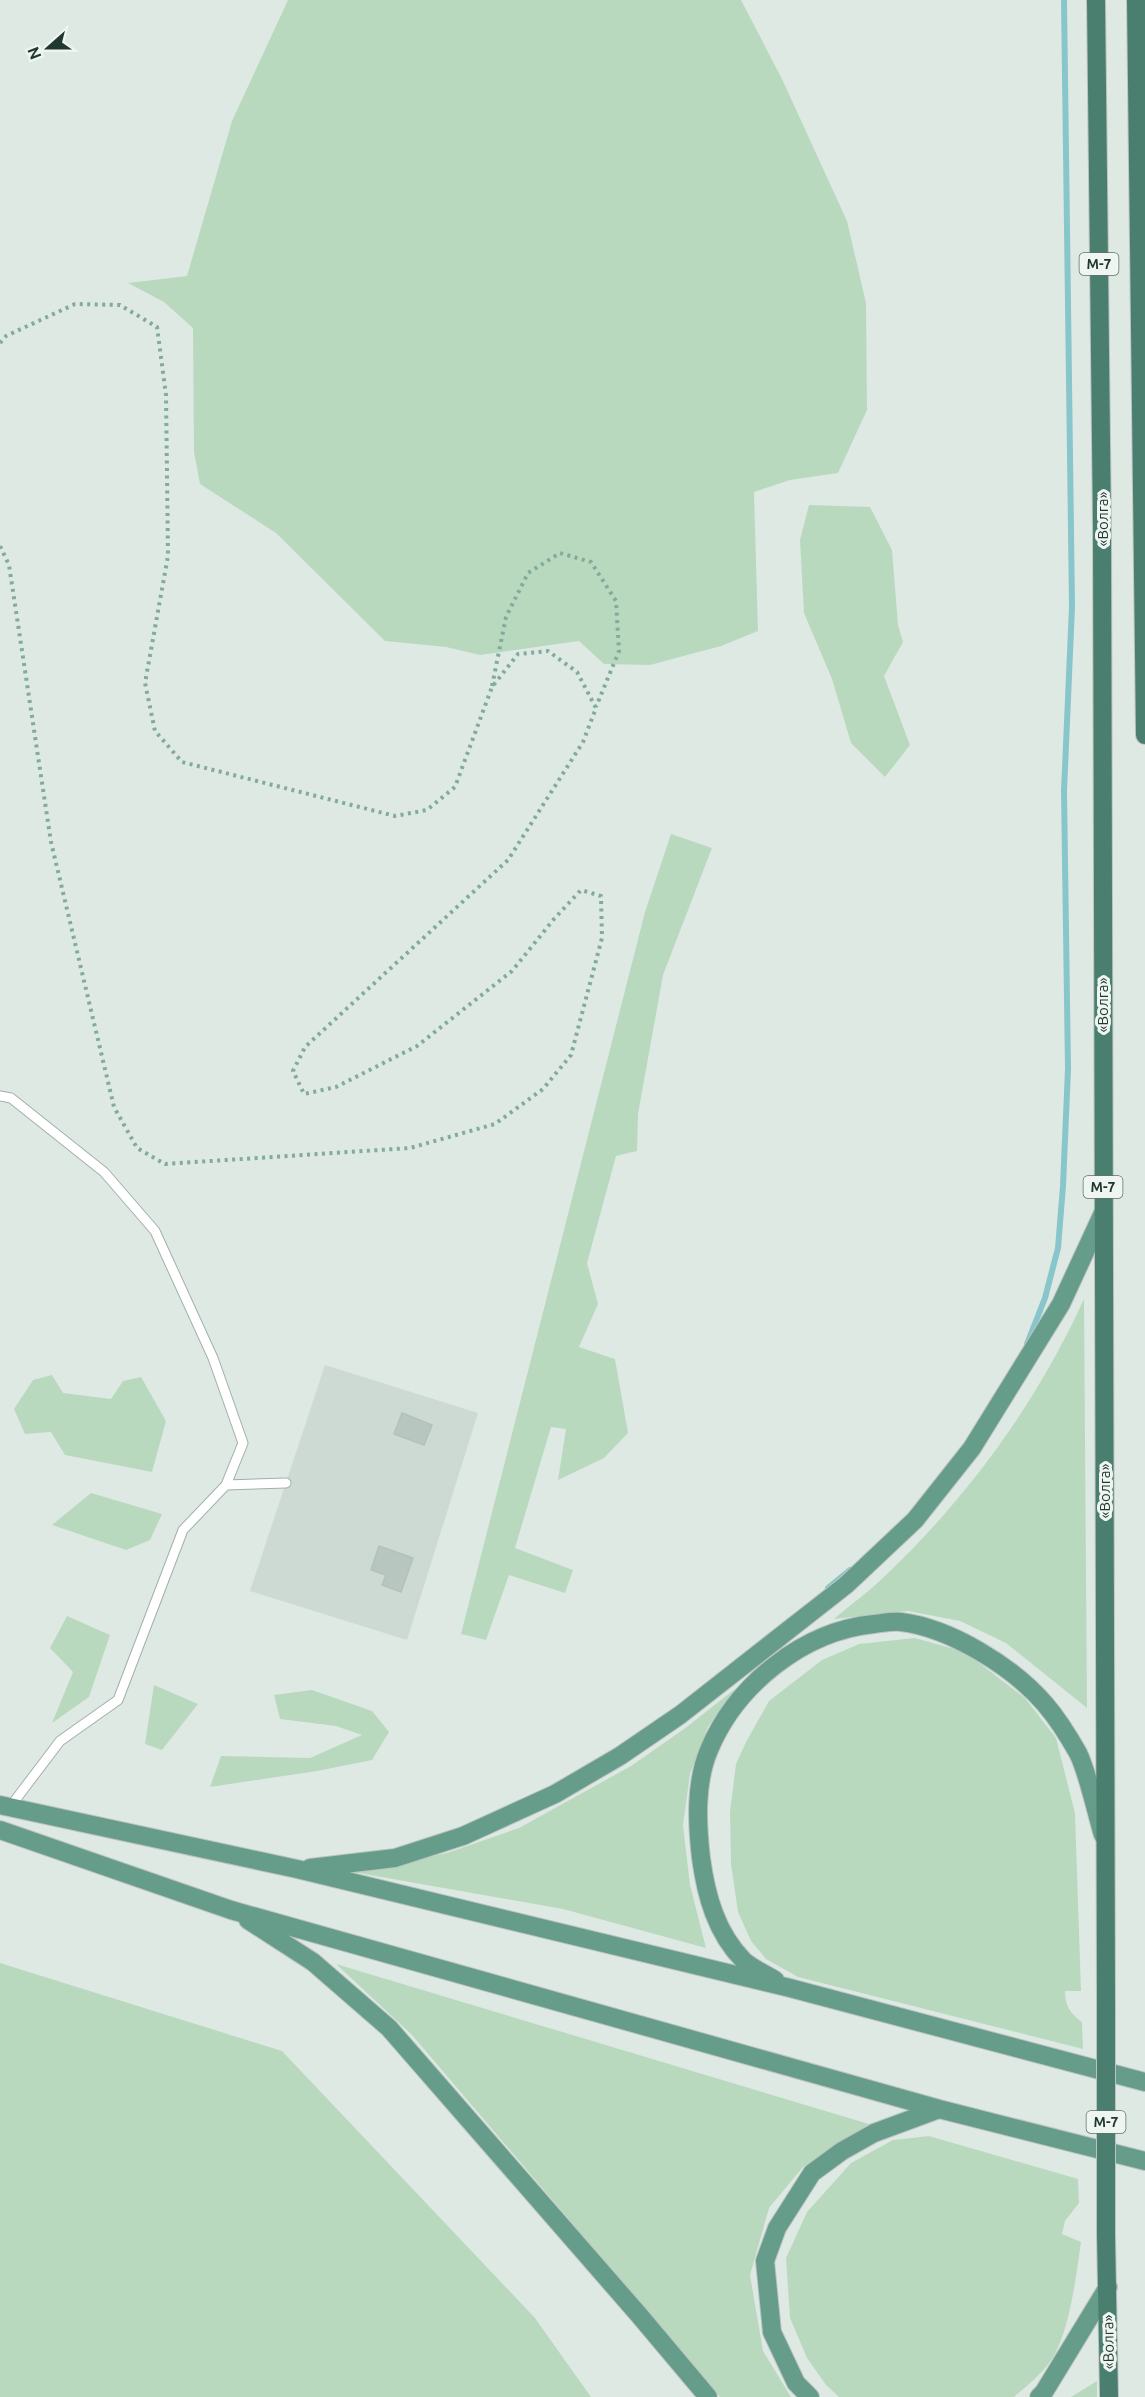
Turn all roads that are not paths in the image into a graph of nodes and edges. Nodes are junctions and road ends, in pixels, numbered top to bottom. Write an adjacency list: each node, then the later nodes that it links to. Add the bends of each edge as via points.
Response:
1 (1096, 0): 5 (highway, «Волга» / М-7)
2 (1136, 0): 3 (highway, М-7)
3 (1145, 735)
4 (0, 1096): 7 (lane, via 11,1098 104,1172 155,1231 213,1358 243,1443)
5 (1103, 1213): 10 (highway, «Волга» / М-7); 11 (main road, via 1061,1304 972,1448 915,1520 846,1585 680,1715 555,1794 463,1836 395,1858)
6 (286, 1483): 7 (lane)
7 (226, 1485): 8 (lane, via 183,1530 117,1700 60,1741)
8 (5, 1806): 11 (main road)
9 (0, 1830): 12 (main road)
10 (1106, 1845): 13 (main road, via 1078,1754 1045,1704 1007,1670 974,1648 934,1629 899,1621 855,1626 811,1641 760,1677 723,1721 708,1752 699,1790 698,1836 712,1911 745,1962); 17 (highway, «Волга» / М-7, bridge)
11 (297, 1869): 13 (main road)
12 (231, 1910): 15 (main road); 18 (main road, via 313,1962 389,2028)
13 (790, 1988): 14 (main road)
14 (1145, 2082)
15 (939, 2109): 16 (main road); 19 (main road, via 874,2133 812,2173 777,2228 765,2261 772,2332 796,2383)
16 (1145, 2161)
17 (1108, 2287): 20 (main road); 21 (highway, «Волга» / М-7)
18 (708, 2397)
19 (810, 2397)
20 (1039, 2397)
21 (1109, 2397)

